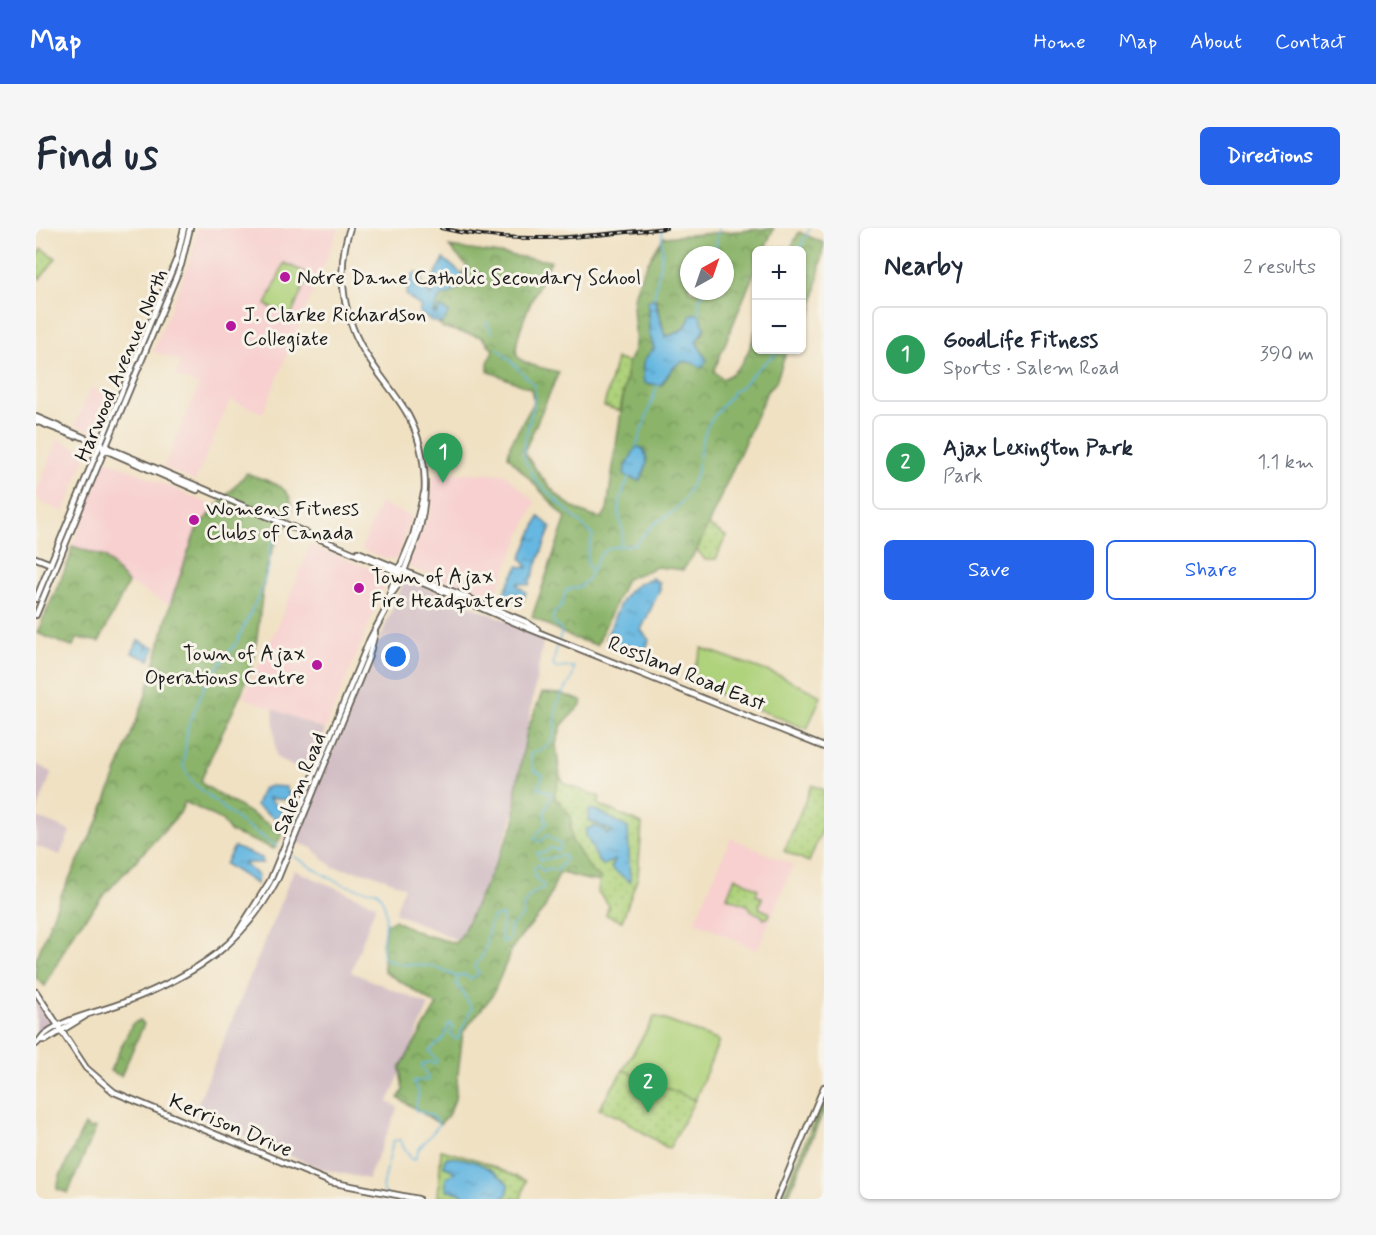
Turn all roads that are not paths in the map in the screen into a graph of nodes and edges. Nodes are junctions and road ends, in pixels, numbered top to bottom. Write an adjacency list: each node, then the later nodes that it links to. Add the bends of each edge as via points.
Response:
1 (184, 228): 5 (main road, Harwood Avenue North, via 179,252)
2 (190, 228): 6 (main road, Harwood Avenue North, via 181,265)
3 (350, 228): 12 (main road, Salem Road, via 342,274 348,314 360,345 409,417 423,461 424,493 417,537)
4 (36, 419): 5 (main road)
5 (98, 445): 6 (main road, Rossland Road East); 7 (main road, Harwood Avenue North)
6 (104, 448): 8 (main road, Harwood Avenue North); 12 (main road, Rossland Road East)
7 (71, 511): 8 (main road); 10 (main road, Harwood Avenue North)
8 (77, 514): 11 (main road, Harwood Avenue North)
9 (36, 558): 10 (main road)
10 (50, 564): 11 (main road); 13 (main road, Harwood Avenue North)
11 (56, 566): 14 (main road, Harwood Avenue North)
12 (400, 572): 15 (main road, Rossland Road East); 17 (main road, Salem Road, via 270,881 236,935 187,974)
13 (36, 599)
14 (36, 615)
15 (824, 747)
16 (36, 992): 17 (main road, Kerrison Drive)
17 (61, 1028): 18 (main road, Salem Road); 20 (main road, Kerrison Drive, via 93,1076 130,1101 330,1182)
18 (38, 1042)
19 (824, 1087): 21 (main road)
20 (418, 1199)
21 (777, 1199)

